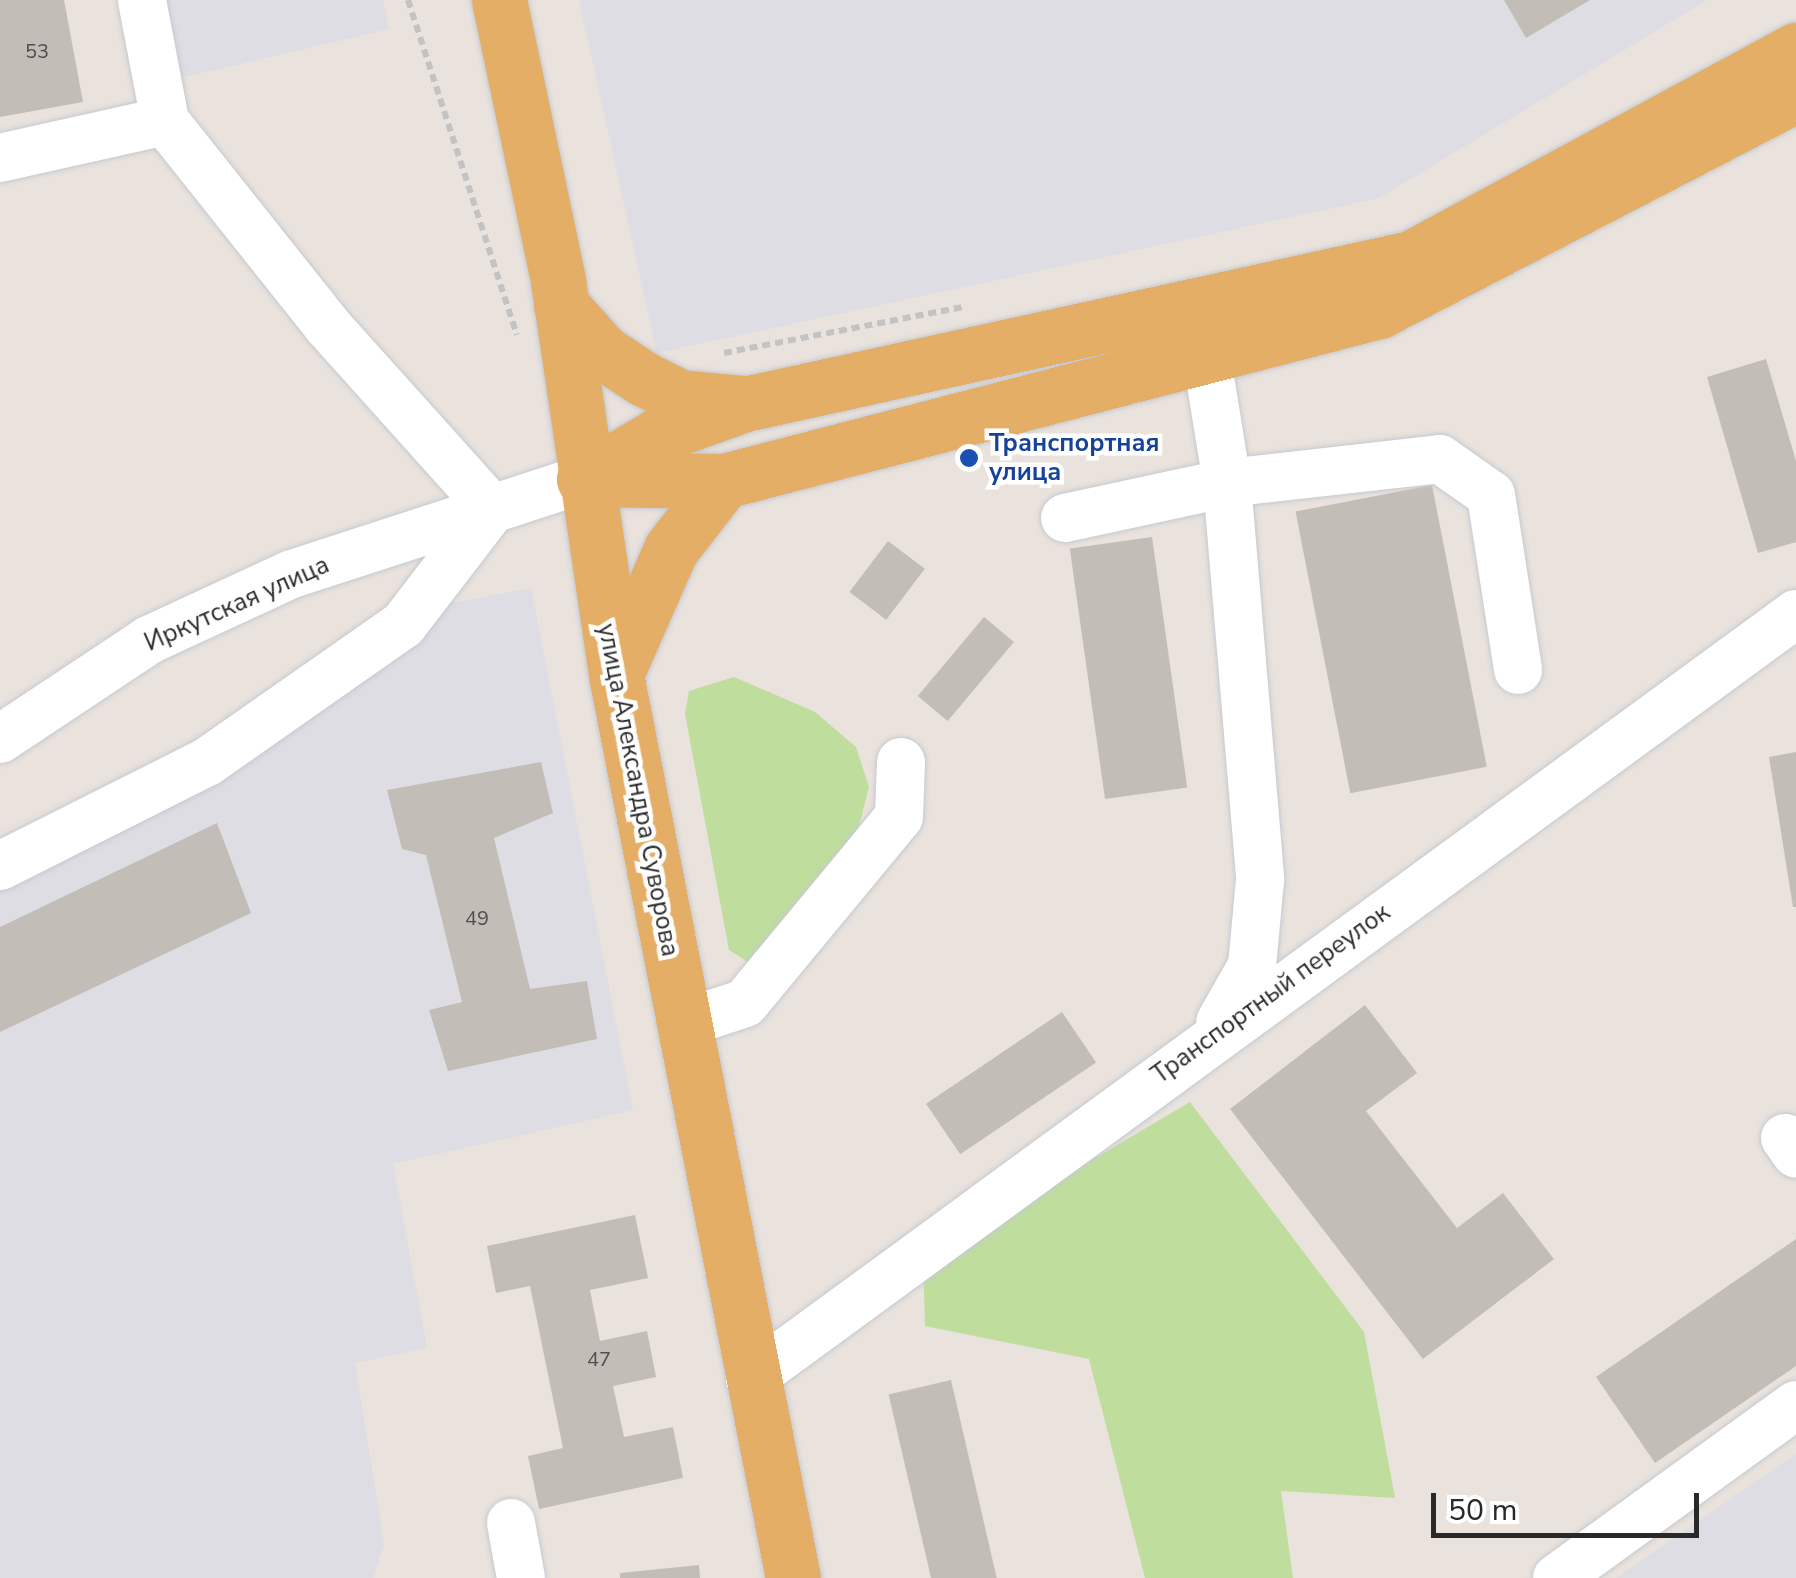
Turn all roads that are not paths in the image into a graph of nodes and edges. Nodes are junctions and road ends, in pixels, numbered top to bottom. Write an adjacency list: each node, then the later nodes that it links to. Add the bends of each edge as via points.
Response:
1 (142, 0): 5 (street)
2 (499, 0): 7 (main road, улица Александра Суворова)
3 (1796, 50): 9 (main road, via 1410,258)
4 (1796, 95): 8 (main road, via 1465,275 1380,312)
5 (165, 121): 6 (street); 13 (street, via 327,325)
6 (0, 158)
7 (561, 304): 9 (main road, via 603,352 644,378 680,397); 10 (main road, улица Александра Суворова)
8 (1207, 359): 11 (main road); 12 (street)
9 (745, 404): 10 (main road, via 658,436)
10 (584, 479): 11 (main road); 13 (street); 17 (main road, улица Александра Суворова)
11 (724, 481): 17 (main road, via 657,576)
12 (1227, 483): 14 (street); 16 (street, via 1440,459 1490,495); 22 (street, via 1260,880 1252,966)
13 (492, 510): 18 (street, Иркутская улица, via 292,574 149,640); 20 (street, via 402,625 207,762)
14 (1065, 518)
15 (1796, 614): 22 (street, Транспортный переулок)
16 (1518, 670)
17 (616, 680): 21 (main road, улица Александра Суворова)
18 (0, 739)
19 (901, 762): 21 (street, via 900,817 745,1003)
20 (0, 866)
21 (682, 1024): 23 (main road, улица Александра Суворова)
22 (1211, 1038): 23 (street, Транспортный переулок)
23 (750, 1379): 27 (main road, улица Александра Суворова)
24 (1796, 1405): 28 (street)
25 (511, 1523): 26 (street)
26 (521, 1578)
27 (793, 1578)
28 (1557, 1578)

